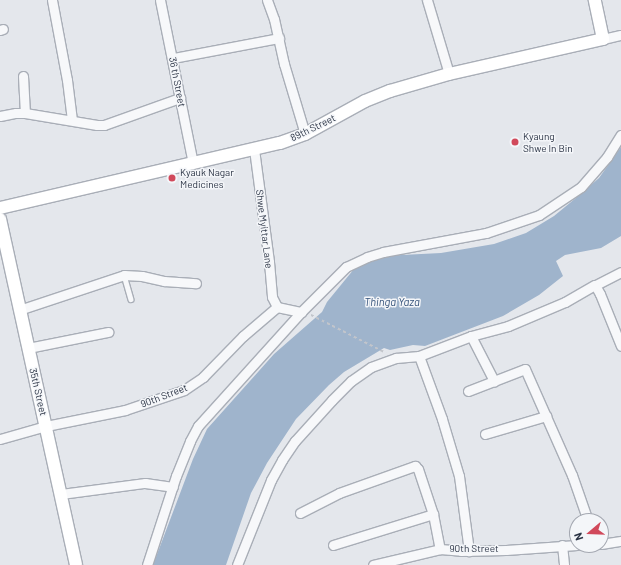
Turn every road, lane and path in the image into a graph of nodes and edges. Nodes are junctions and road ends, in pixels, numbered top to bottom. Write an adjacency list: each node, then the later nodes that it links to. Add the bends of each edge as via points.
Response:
1 (52, 0): 15 (street)
2 (160, 0): 9 (street, 36 th Street)
3 (267, 0): 7 (street)
4 (427, 0): 10 (street)
5 (595, 0): 8 (main road)
6 (621, 35): 8 (street, 89th Street)
7 (279, 38): 9 (street); 16 (street)
8 (603, 39): 10 (main road, 89th Street)
9 (173, 58): 12 (street, 36 th Street)
10 (449, 74): 16 (main road, 89th Street, via 377,96)
11 (23, 76): 13 (street)
12 (180, 98): 15 (street, via 104,125); 19 (street, 36 th Street)
13 (24, 113): 14 (street); 15 (street)
14 (0, 116)
15 (72, 120)
16 (305, 134): 18 (main road, 89th Street)
17 (621, 135): 29 (street, via 607,158 581,187 539,215 486,233 367,257 346,267)
18 (254, 149): 19 (main road, 89th Street); 27 (street, Shwe Myittar Lane, via 272,297)
19 (193, 164): 20 (main road, 89th Street)
20 (0, 208)
21 (0, 219): 28 (main road, 35th Street)
22 (621, 272): 25 (street)
23 (124, 275): 24 (street, via 164,281); 26 (lane); 28 (street)
24 (196, 282)
25 (595, 285): 32 (street, via 565,302 508,326); 33 (street)
26 (131, 299)
27 (277, 307): 29 (street); 40 (street, 90th Street, via 243,336 203,377 184,390 124,410)
28 (19, 310): 34 (main road, 35th Street)
29 (301, 312): 43 (street, via 204,417 190,441)
30 (316, 317): 35 (path)
31 (108, 332): 34 (street)
32 (471, 336): 36 (street); 37 (street)
33 (621, 346)
34 (28, 348): 40 (main road, 35th Street)
35 (382, 350)
36 (419, 356): 54 (street, via 459,476); 57 (street, via 396,358 371,367 346,386 300,436 271,480)
37 (494, 381): 38 (street); 39 (street, via 525,369)
38 (468, 391)
39 (546, 416): 41 (street); 46 (street)
40 (46, 426): 42 (street, 90th Street); 44 (main road, 35th Street)
41 (485, 434)
42 (0, 439)
43 (173, 487): 44 (street, via 145,483); 56 (street)
44 (60, 494): 55 (main road, 35th Street)
45 (300, 513): 47 (street, via 339,494 415,466 418,468)
46 (585, 513)
47 (433, 514): 50 (street); 53 (street)
48 (621, 541): 49 (street)
49 (609, 543)
50 (334, 545)
51 (562, 545): 52 (street, 90th Street); 54 (street, 90th Street); 59 (street)
52 (569, 545)
53 (440, 549): 54 (street, 90th Street); 58 (street, 90th Street)
54 (469, 551)
55 (76, 565)
56 (147, 565)
57 (237, 565)
58 (373, 565)
59 (564, 565)

